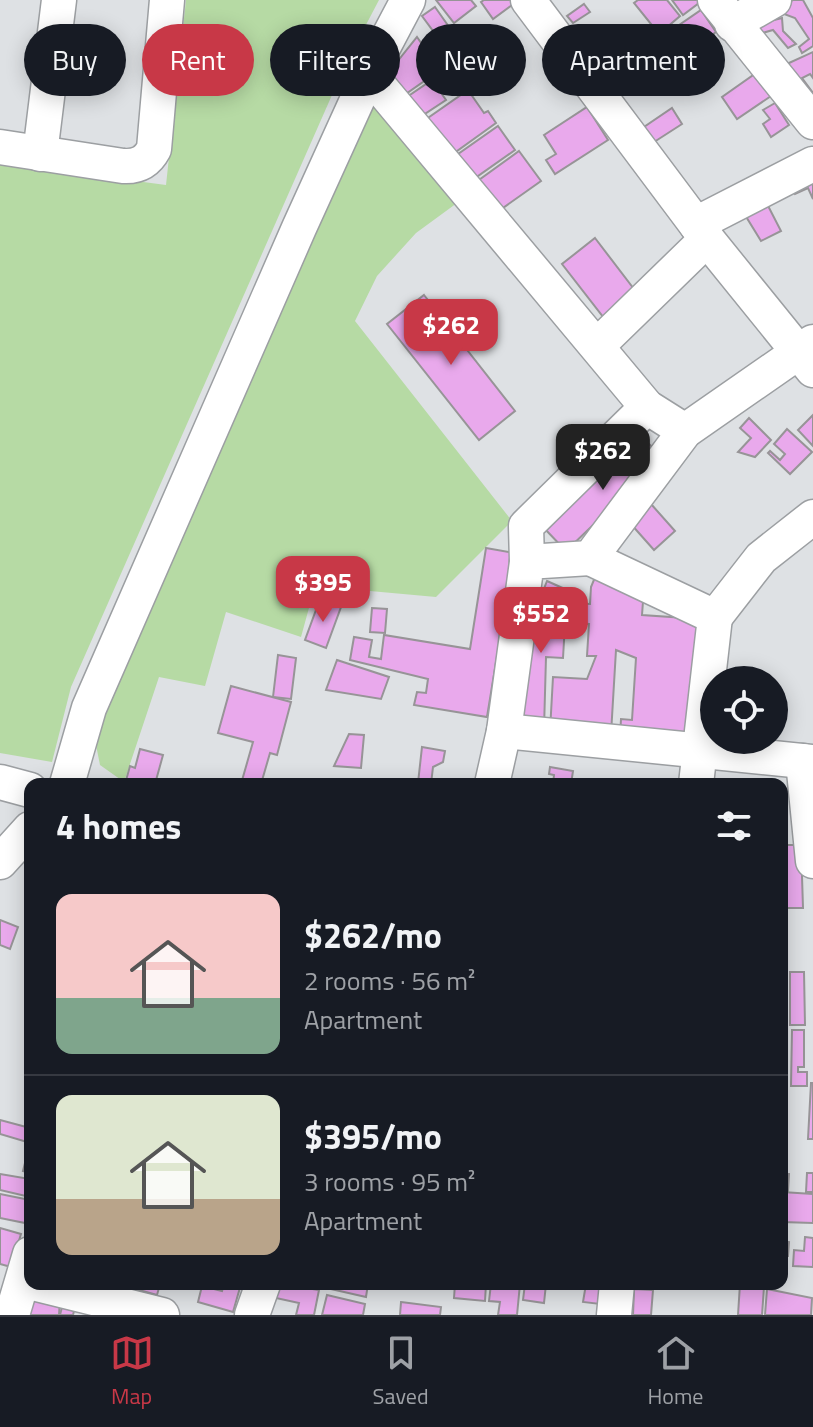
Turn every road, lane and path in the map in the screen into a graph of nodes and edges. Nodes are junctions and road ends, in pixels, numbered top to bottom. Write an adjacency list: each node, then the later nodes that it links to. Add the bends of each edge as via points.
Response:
1 (59, 0): 12 (street)
2 (167, 0): 12 (street, via 151,156 131,167)
3 (408, 0): 7 (street)
4 (528, 0): 14 (street)
5 (774, 0): 6 (street)
6 (724, 12): 10 (street)
7 (395, 24)
8 (359, 96): 26 (street, via 89,708)
9 (387, 96): 15 (street)
10 (813, 122)
11 (0, 147): 12 (street)
12 (40, 154)
13 (813, 164): 14 (street)
14 (702, 231): 15 (street); 16 (street)
15 (597, 346): 17 (street)
16 (808, 355): 18 (street)
17 (647, 407): 18 (street); 21 (street, via 526,526)
18 (685, 431): 20 (street)
19 (813, 517): 22 (street, via 761,558)
20 (590, 558): 21 (street); 22 (street)
21 (527, 562): 23 (street)
22 (715, 617): 25 (street)
23 (504, 731): 25 (street); 27 (street)
24 (808, 761): 25 (street); 31 (street)
25 (698, 768)
26 (69, 778)
27 (493, 778)
28 (0, 782): 29 (street)
29 (24, 788)
30 (24, 836): 32 (street)
31 (813, 861)
32 (0, 862)
33 (24, 1287): 37 (street)
34 (79, 1290): 38 (street)
35 (261, 1290): 39 (street)
36 (616, 1290): 40 (street)
37 (12, 1315)
38 (162, 1315)
39 (252, 1315)
40 (614, 1315)

